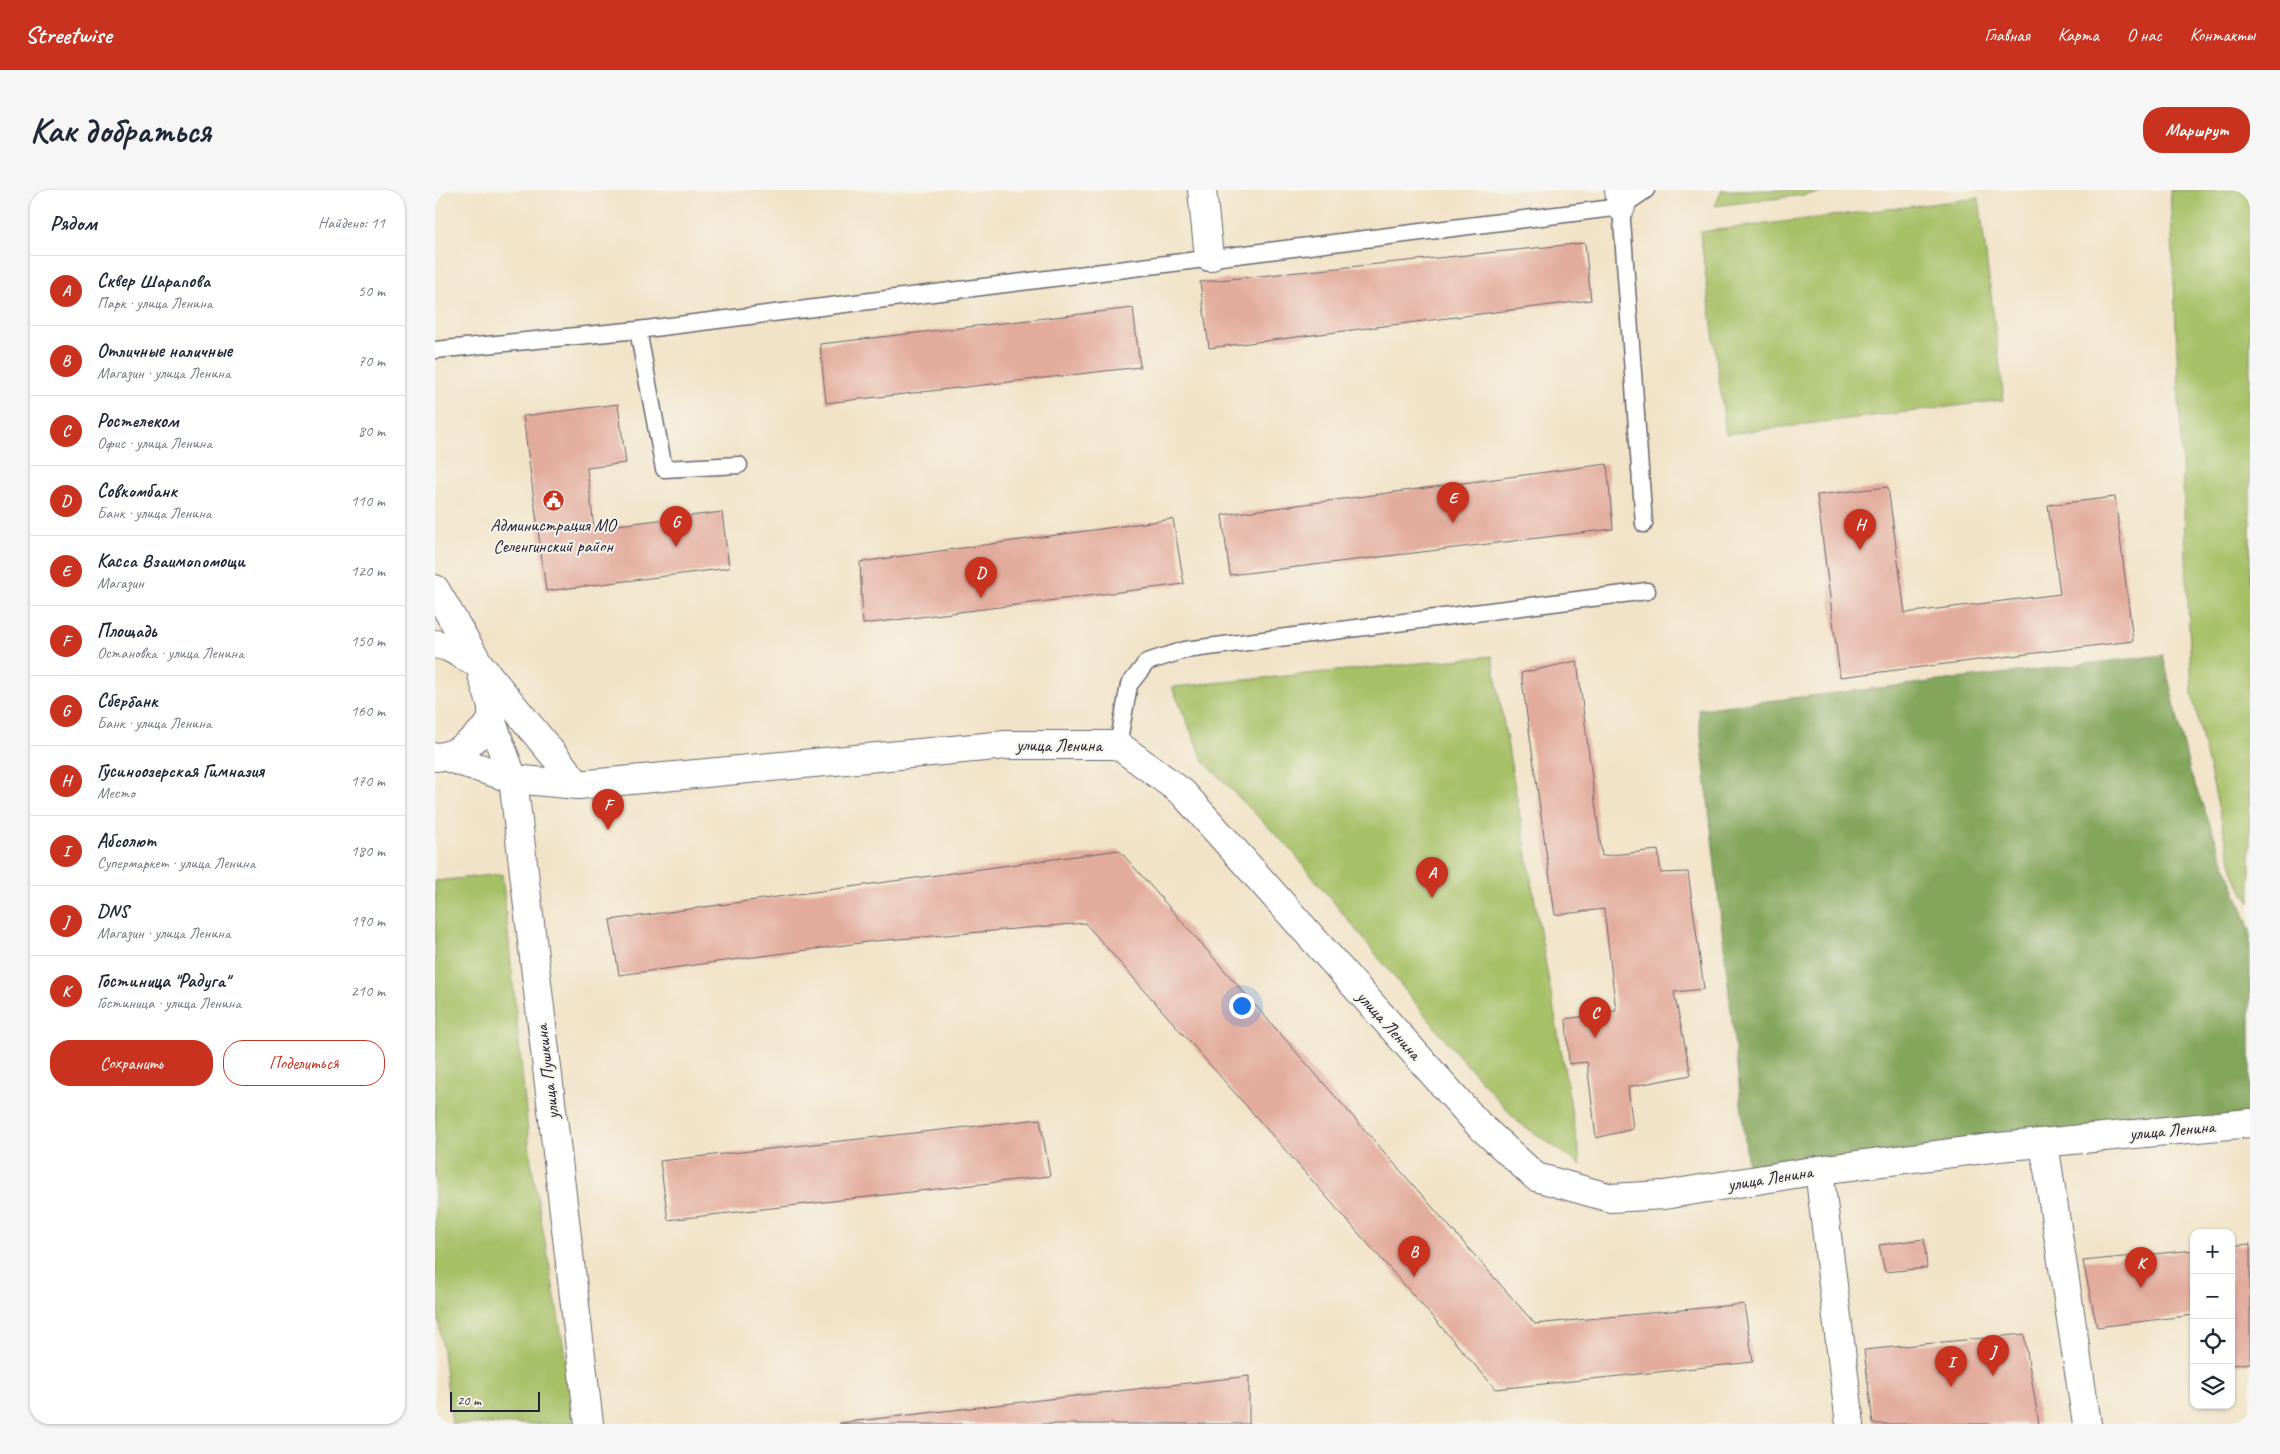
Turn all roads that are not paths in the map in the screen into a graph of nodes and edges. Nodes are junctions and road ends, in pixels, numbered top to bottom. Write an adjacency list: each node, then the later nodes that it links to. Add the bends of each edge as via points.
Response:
1 (1202, 190): 4 (street)
2 (1646, 190): 3 (lane)
3 (1620, 198): 4 (lane); 8 (lane)
4 (1209, 257): 5 (lane)
5 (638, 330): 6 (lane); 7 (lane, via 664,469)
6 (435, 350)
7 (739, 465)
8 (1644, 524)
9 (435, 589): 12 (street)
10 (1647, 592): 14 (lane, via 1185,650 1147,662 1129,685)
11 (435, 644): 12 (street, via 448,647)
12 (479, 664): 13 (street, улица Пушкина, via 492,706); 17 (street)
13 (491, 722): 15 (street, via 466,747); 16 (street, улица Пушкина)
14 (1118, 745): 17 (street, улица Ленина, via 1006,745); 20 (street, улица Ленина, via 1183,793 1479,1125 1537,1177 1611,1198 1664,1195)
15 (440, 757): 16 (street, улица Ленина)
16 (513, 779): 17 (street, улица Ленина); 21 (street, улица Пушкина)
17 (578, 785)
18 (2250, 1123): 19 (street, улица Ленина)
19 (2044, 1142): 20 (street, улица Ленина); 23 (street)
20 (1819, 1170): 22 (street)
21 (589, 1424)
22 (1850, 1424)
23 (2087, 1424)

